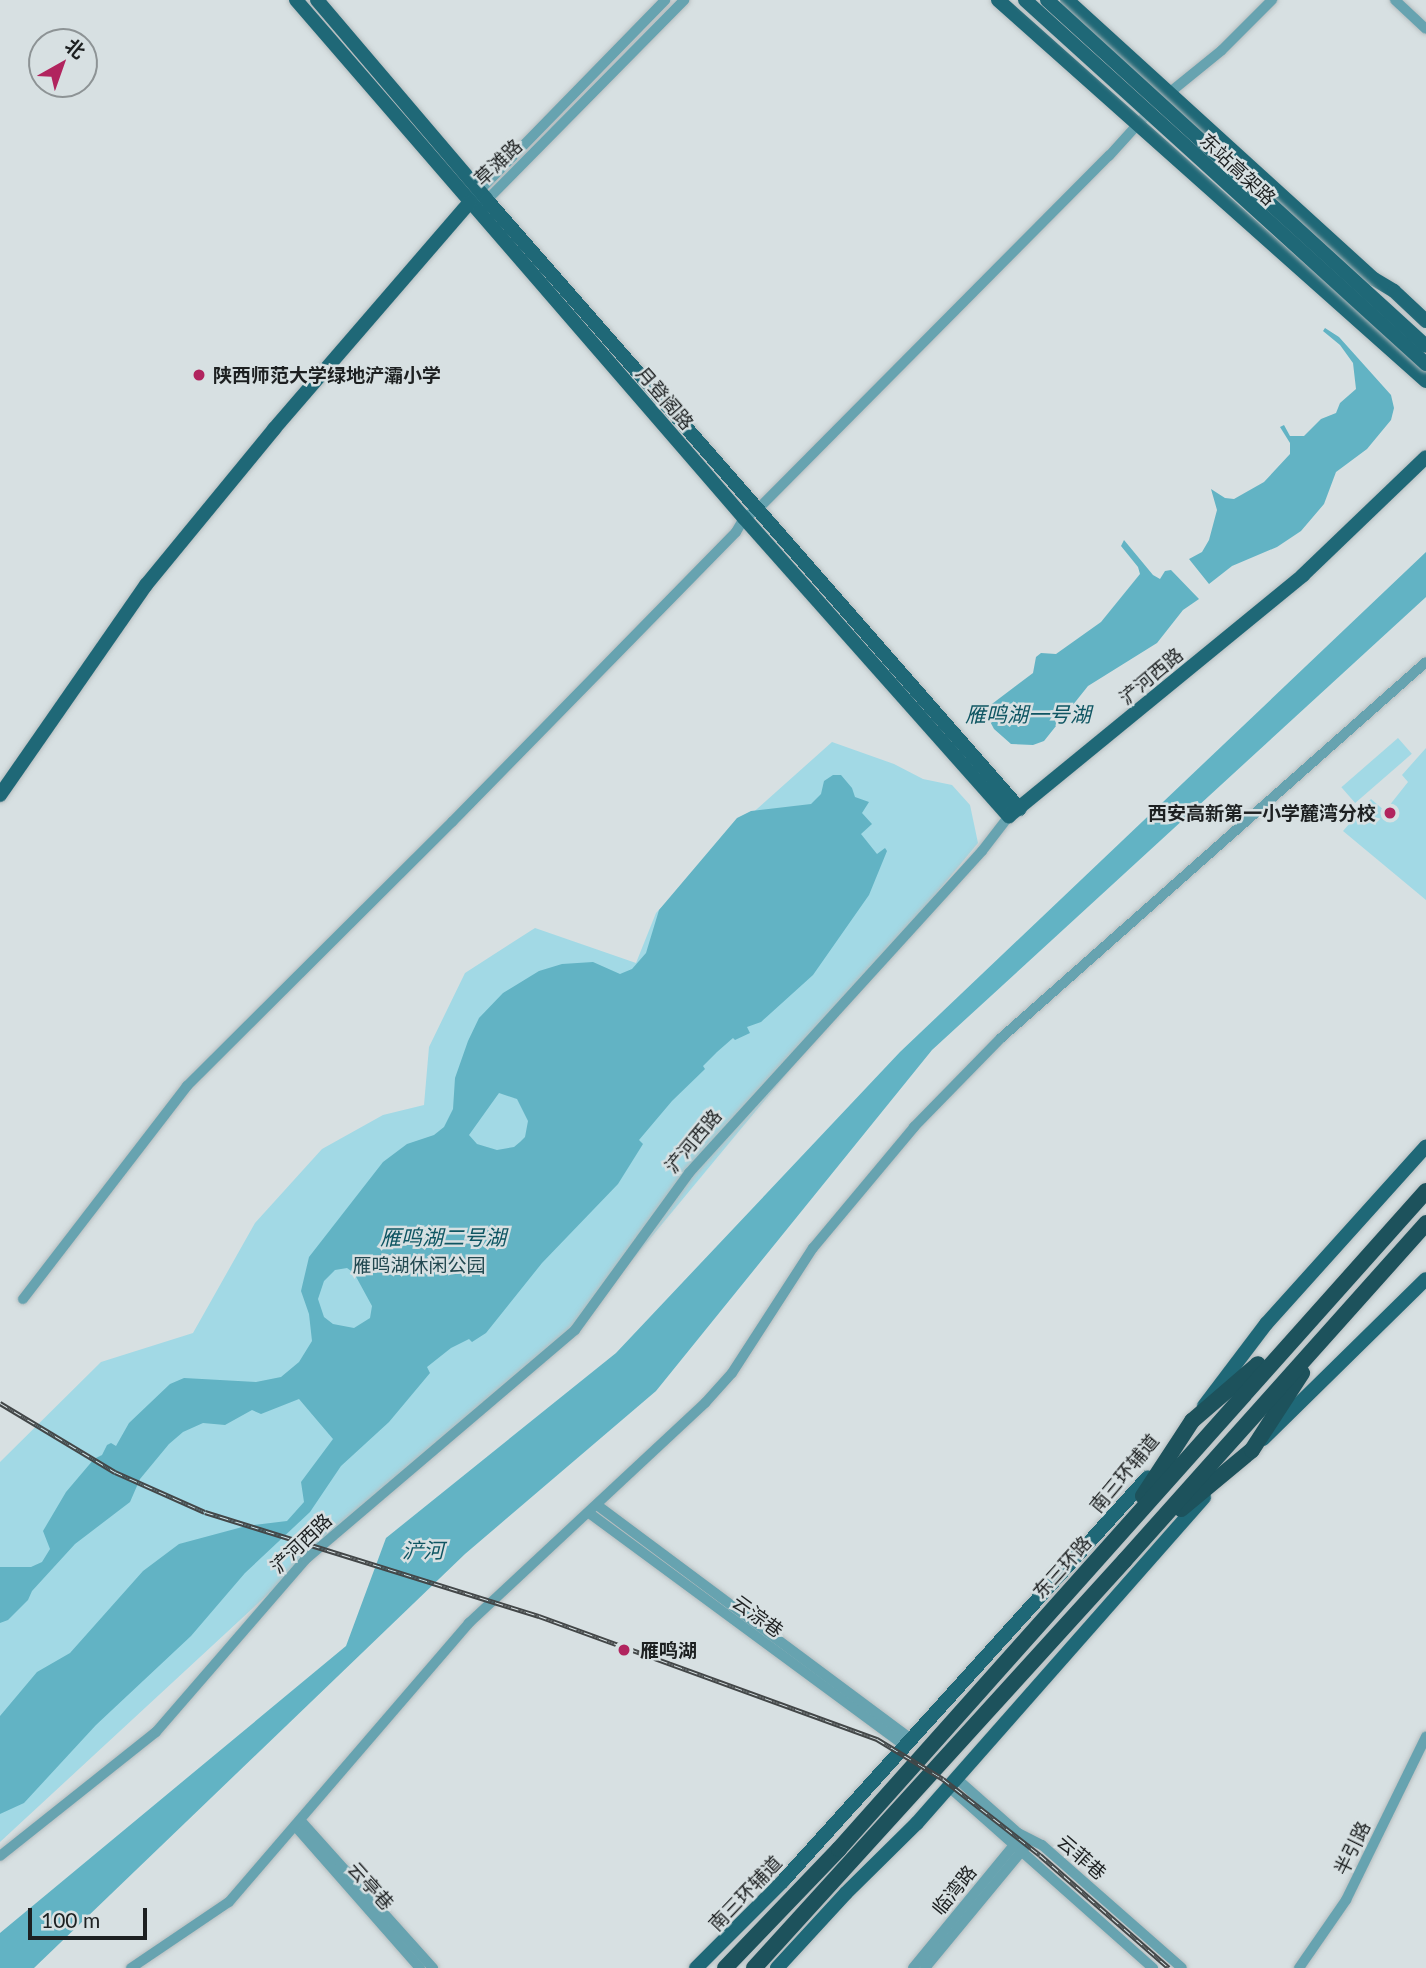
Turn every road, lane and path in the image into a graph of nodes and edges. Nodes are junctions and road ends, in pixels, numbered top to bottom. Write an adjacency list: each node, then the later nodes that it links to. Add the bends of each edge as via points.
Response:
1 (296, 0): 15 (main road, 月登阁路)
2 (317, 0): 14 (main road, 月登阁路)
3 (665, 0): 14 (street, 草滩路)
4 (684, 0): 14 (street, 草滩路)
5 (998, 0): 13 (main road)
6 (1025, 0): 18 (main road, 东站高架路, bridge)
7 (1048, 0): 17 (main road, 东站高架路, bridge)
8 (1068, 0): 12 (main road)
9 (1272, 0): 12 (street, via 1222,50)
10 (1395, 0): 11 (street)
11 (1426, 29)
12 (1167, 93): 13 (street); 16 (main road)
13 (1138, 124): 19 (main road); 21 (street)
14 (483, 195): 15 (street, 草滩路); 21 (main road, 月登阁路)
15 (470, 202): 22 (main road, 月登阁路); 24 (main road, via 146,585)
16 (1426, 321)
17 (1426, 346)
18 (1426, 364)
19 (1426, 381)
20 (1426, 457): 25 (main road, 浐河西路, via 1303,575)
21 (758, 509): 22 (street); 25 (main road, 月登阁路)
22 (744, 518): 25 (main road, 月登阁路); 31 (street, via 726,542 452,822 187,1086)
23 (1426, 662): 35 (street, via 1001,1038 952,1087 813,1248 732,1373)
24 (0, 794)
25 (1014, 813): 43 (street, 浐河西路, via 689,1173 575,1330 306,1559 156,1732)
26 (1426, 1146): 33 (main road, 南三环辅道, via 1266,1324)
27 (1426, 1191): 29 (highway, 东三环路)
28 (1426, 1223): 32 (highway)
29 (1357, 1267): 33 (highway, via 1245,1377); 36 (highway, 东三环路)
30 (1426, 1279): 34 (main road)
31 (23, 1299)
32 (1326, 1335): 34 (highway); 37 (highway)
33 (1192, 1421): 36 (highway); 39 (main road, 南三环辅道, via 1143,1484)
34 (1252, 1450): 37 (highway); 40 (main road, via 1183,1519)
35 (593, 1509): 39 (street, 云淙巷); 41 (street, via 469,1623)
36 (1115, 1539): 48 (highway, 东三环路, via 839,1849)
37 (1125, 1560): 49 (highway)
38 (1426, 1737): 55 (street, 半引路, via 1346,1900)
39 (909, 1744): 47 (main road, 南三环辅道)
40 (953, 1782): 42 (street, 云菲巷); 50 (main road)
41 (298, 1824): 44 (street, via 229,1902); 45 (street, 云亭巷); 46 (street)
42 (1023, 1842): 51 (street, 临湾路); 52 (street, 临湾路); 53 (street, 云菲巷); 54 (street, 云菲巷, via 1042,1845)
43 (0, 1856)
44 (131, 1968)
45 (420, 1968)
46 (433, 1968)
47 (696, 1968)
48 (725, 1968)
49 (754, 1968)
50 (777, 1968)
51 (913, 1968)
52 (925, 1968)
53 (1153, 1968)
54 (1182, 1968)
55 (1299, 1968)

